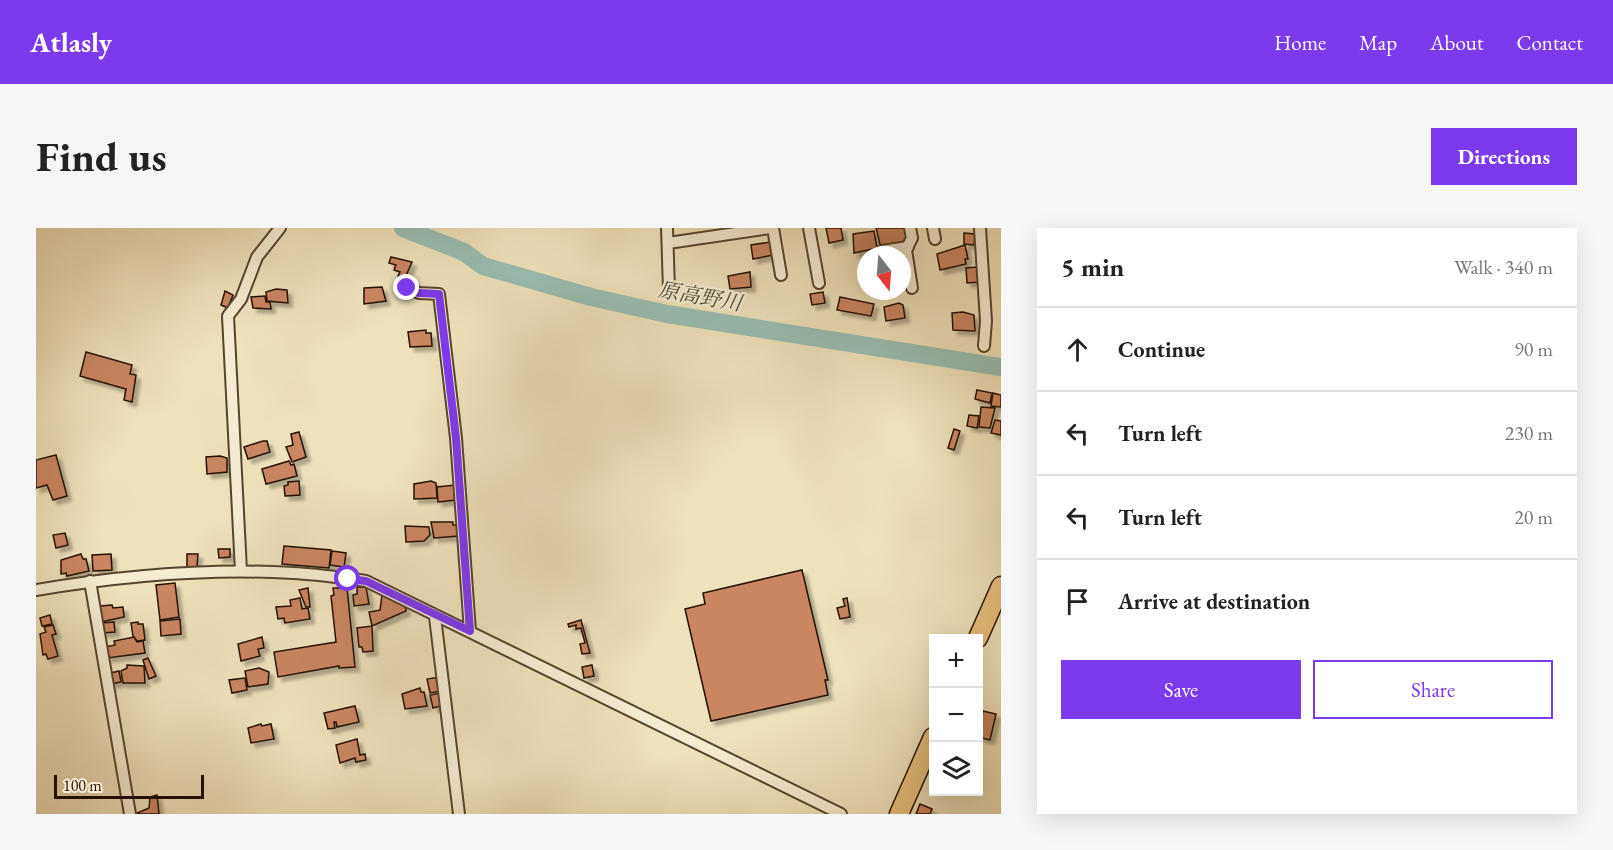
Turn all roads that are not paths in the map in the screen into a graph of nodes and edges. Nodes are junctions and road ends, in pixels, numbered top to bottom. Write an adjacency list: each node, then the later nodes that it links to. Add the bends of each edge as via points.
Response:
1 (280, 228): 16 (street, via 257,256 241,299 228,316)
2 (667, 228): 7 (street)
3 (771, 228): 7 (street); 9 (street)
4 (809, 228): 11 (street)
5 (910, 228): 8 (street)
6 (980, 228): 15 (street)
7 (668, 243): 14 (street)
8 (908, 246)
9 (781, 275)
10 (911, 282): 13 (street)
11 (819, 283)
12 (407, 288): 21 (street, via 439,294 456,438)
13 (912, 288)
14 (669, 289)
15 (984, 346)
16 (241, 571): 17 (street); 20 (street, via 366,581)
17 (90, 581): 19 (street); 24 (street)
18 (1001, 586): 22 (highway)
19 (36, 590)
20 (435, 617): 21 (street); 25 (street)
21 (470, 631): 26 (street)
22 (980, 634)
23 (931, 742): 27 (highway)
24 (130, 814)
25 (459, 814)
26 (841, 814)
27 (899, 814)

